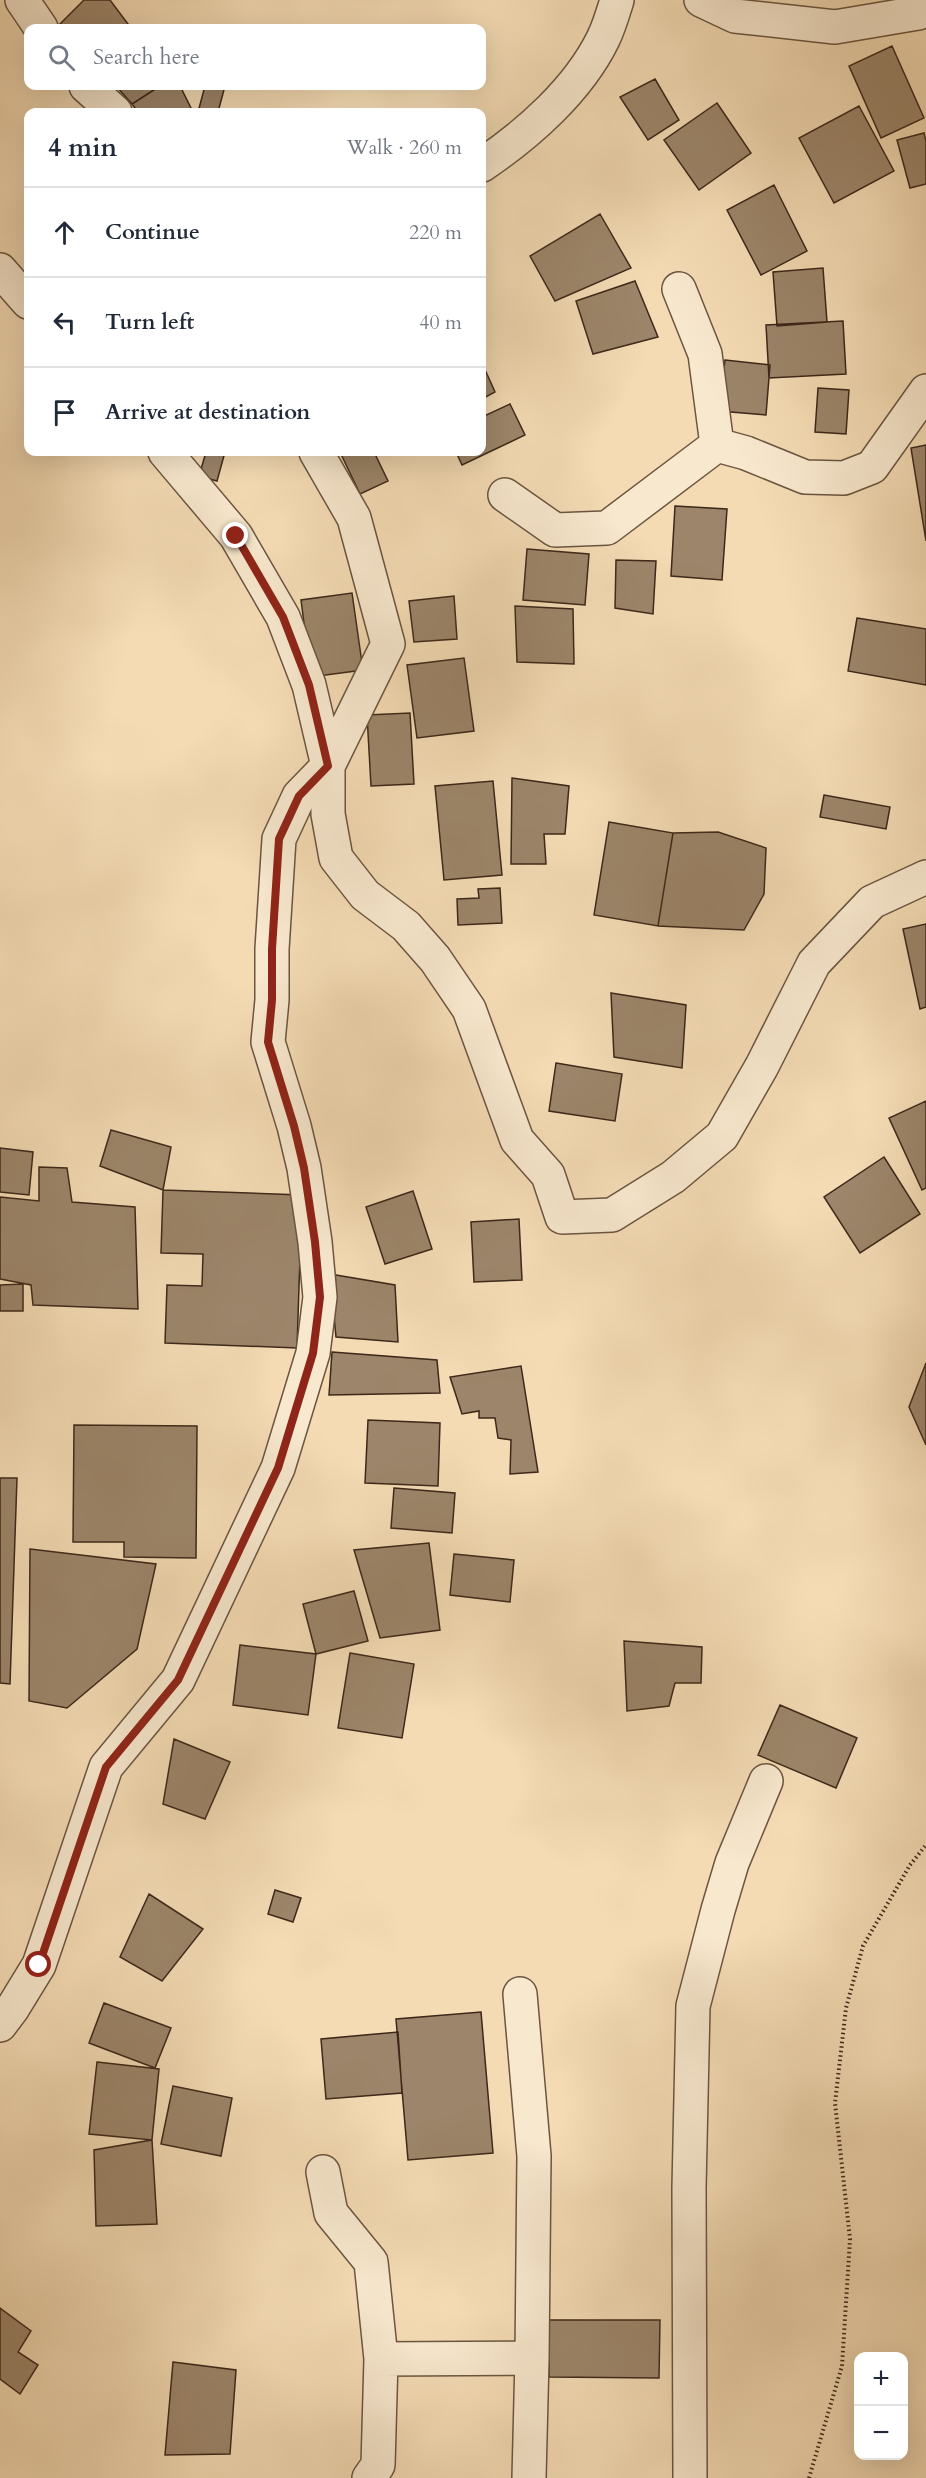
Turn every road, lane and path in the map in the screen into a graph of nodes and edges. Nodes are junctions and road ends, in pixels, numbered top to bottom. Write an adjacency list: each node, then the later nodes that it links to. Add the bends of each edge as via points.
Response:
1 (22, 0): 5 (street)
2 (617, 0): 8 (street, via 603,40 568,92 512,145)
3 (701, 0): 4 (street, via 735,16 835,27 918,12)
4 (926, 5)
5 (38, 24)
6 (90, 90): 7 (street)
7 (111, 108)
8 (486, 162)
9 (0, 270): 11 (street)
10 (679, 289): 13 (street, via 705,354)
11 (24, 297)
12 (926, 391): 13 (street, via 872,467 844,478 805,477)
13 (717, 445): 16 (street, via 607,528 555,530)
14 (168, 456): 17 (street, via 236,536 283,617 309,685)
15 (318, 456): 17 (street, via 354,518 388,644)
16 (505, 495)
17 (328, 766): 18 (street, via 328,814 336,858 365,895 406,926 435,959 469,1009 517,1140 548,1175 562,1217 612,1215 673,1177 722,1137 814,963 872,902); 22 (street, via 299,796 279,839 268,1042 294,1126 314,1231 320,1297 313,1353 278,1468 178,1680 106,1767 39,1965)
18 (926, 877)
19 (766, 1782): 28 (street, via 732,1863 693,2006)
20 (926, 1845): 29 (path, via 863,1946 846,2008 835,2103 850,2239 842,2366)
21 (520, 1994): 24 (street, via 534,2156)
22 (0, 2025)
23 (323, 2172): 25 (street, via 331,2213 371,2262)
24 (531, 2358): 25 (street); 27 (street)
25 (381, 2359): 26 (street, via 378,2465)
26 (369, 2478)
27 (529, 2478)
28 (690, 2478)
29 (809, 2478)

